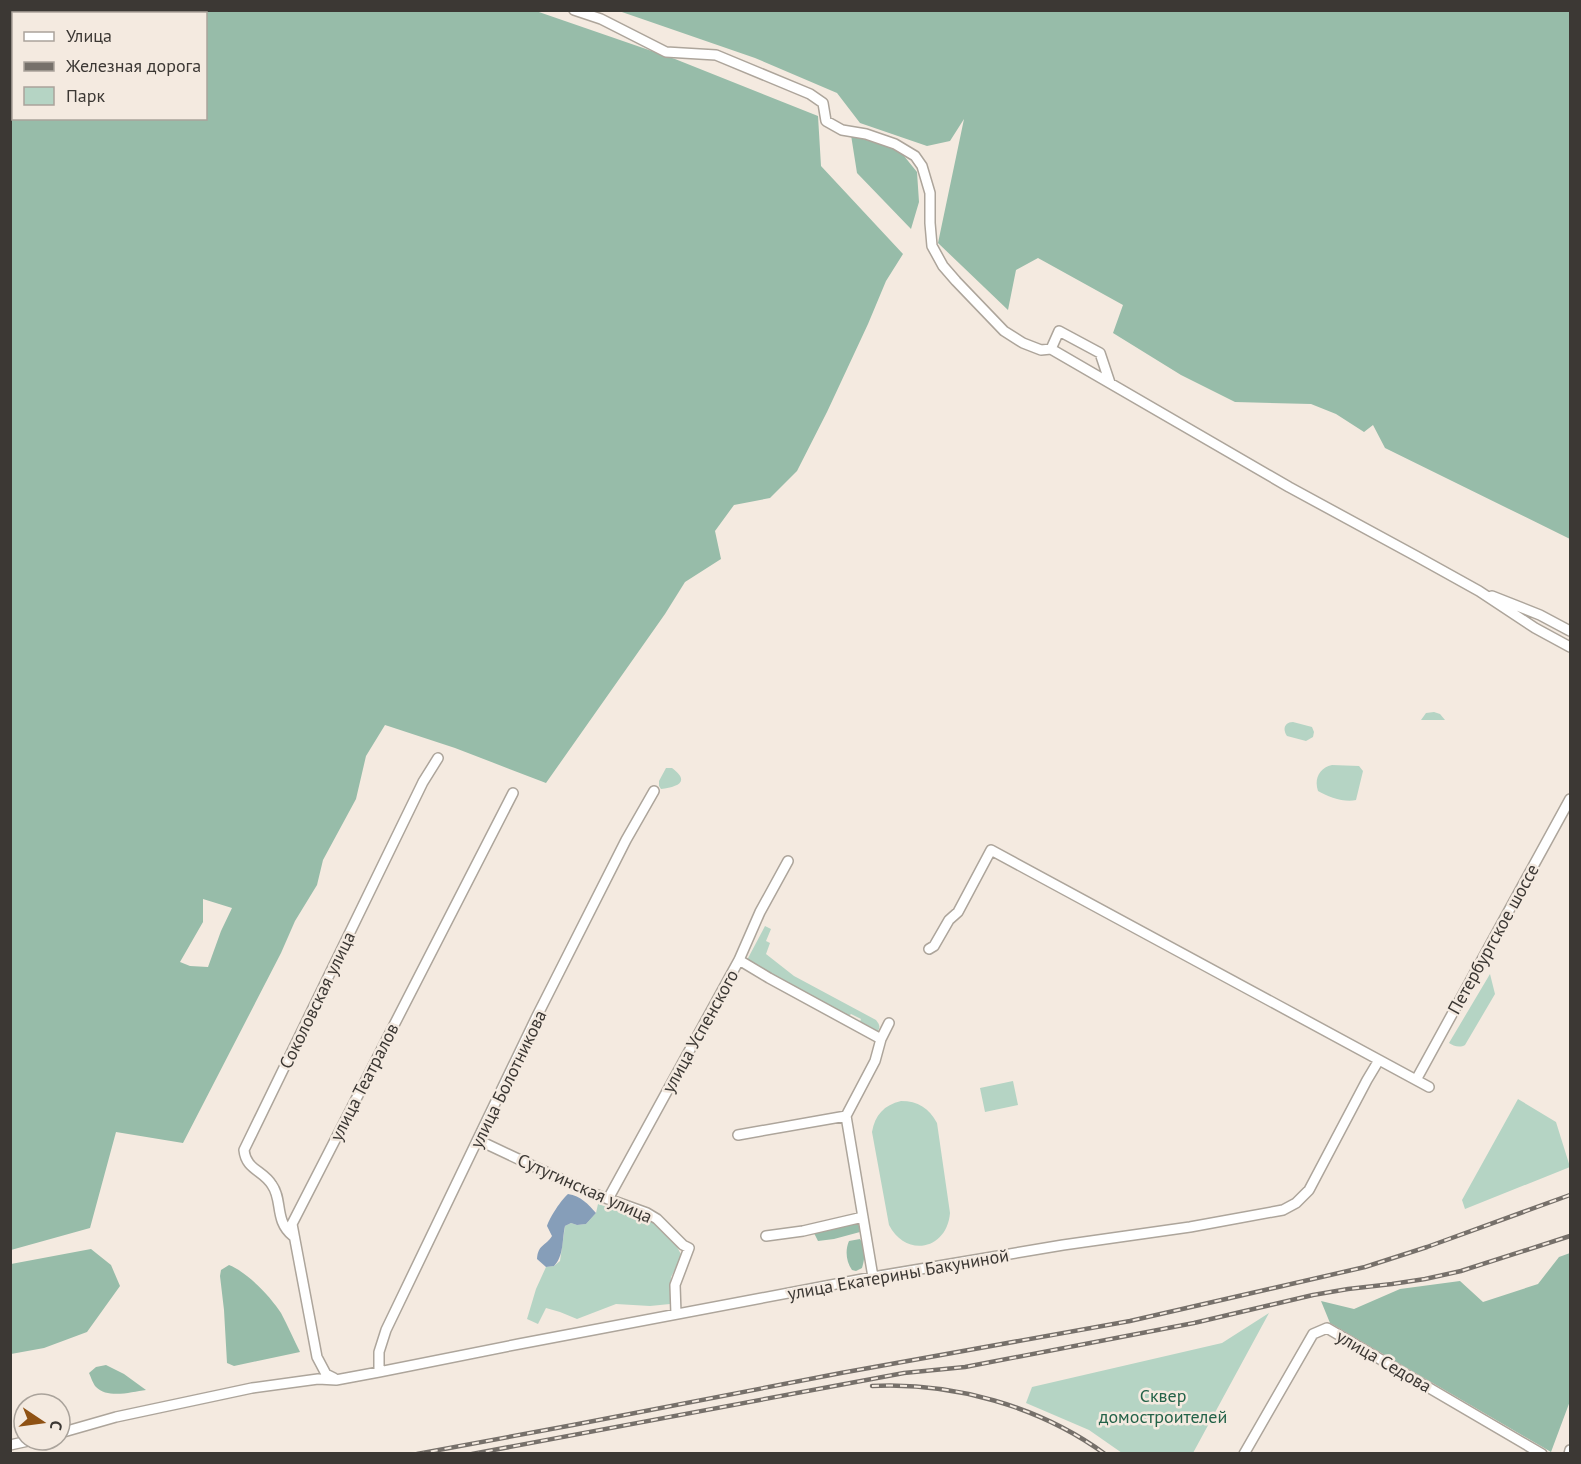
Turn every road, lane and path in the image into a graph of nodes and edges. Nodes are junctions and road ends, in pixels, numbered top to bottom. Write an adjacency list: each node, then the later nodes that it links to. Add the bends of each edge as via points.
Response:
1 (574, 10): 2 (street, via 601,19 666,52 716,55 810,94 823,103 826,121 842,130 895,144 915,156 930,193 932,246 943,266 1004,332 1041,350)
2 (1051, 349): 3 (street); 3 (street, via 1059,331 1100,353)
3 (1110, 383): 4 (street, via 1288,487)
4 (1479, 591): 5 (street); 6 (street)
5 (1570, 631)
6 (1570, 647)
7 (438, 758): 24 (street, Соколовская улица, via 244,1150 250,1166 274,1187 282,1222)
8 (654, 791): 21 (street, улица Болотникова, via 537,1016)
9 (513, 793): 24 (street, улица Театралов, via 292,1224)
10 (1570, 799): 17 (street, Петербургское шоссе)
11 (788, 861): 13 (street, улица Успенского, via 759,912)
12 (929, 949): 16 (street, via 958,912 991,850)
13 (740, 960): 15 (street); 22 (street, улица Успенского)
14 (889, 1023): 15 (street)
15 (881, 1039): 19 (street, via 875,1061)
16 (1379, 1060): 17 (street); 26 (street, улица Екатерины Бакуниной, via 1309,1190 1290,1207 1178,1229)
17 (1416, 1080): 18 (street)
18 (1429, 1087)
19 (846, 1116): 20 (street); 23 (street)
20 (738, 1135)
21 (478, 1140): 22 (street, Сутугинская улица); 28 (street, улица Болотникова, via 386,1330 379,1352)
22 (608, 1199): 27 (street, Сутугинская улица, via 657,1219 688,1248 675,1285)
23 (863, 1217): 25 (street); 26 (street)
24 (294, 1236): 29 (street, улица Театралов, via 317,1357 326,1374)
25 (766, 1236)
26 (873, 1277): 27 (street, улица Екатерины Бакуниной)
27 (676, 1314): 28 (street, улица Екатерины Бакуниной)
28 (379, 1372): 29 (street, улица Екатерины Бакуниной)
29 (336, 1380): 30 (street, улица Екатерины Бакуниной, via 252,1388)
30 (72, 1430)
31 (1244, 1454): 32 (street, улица Седова, via 1313,1334 1327,1328)
32 (1542, 1454)

